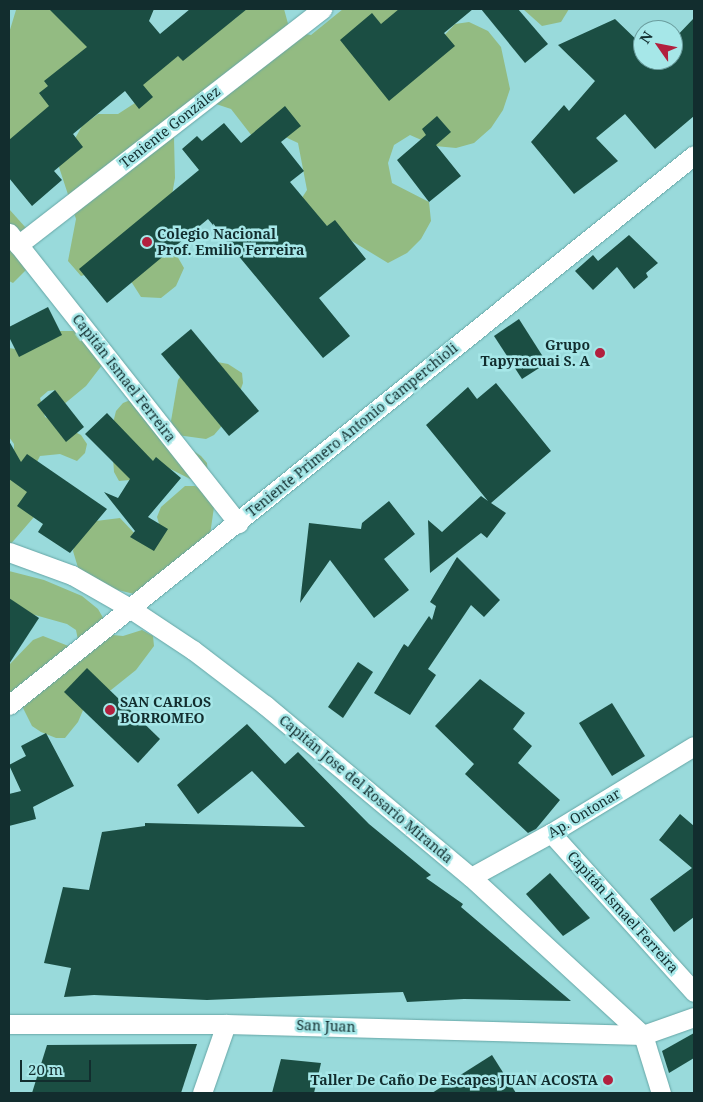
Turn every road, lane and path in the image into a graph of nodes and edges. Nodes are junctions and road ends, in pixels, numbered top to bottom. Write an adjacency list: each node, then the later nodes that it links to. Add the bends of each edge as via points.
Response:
1 (322, 9): 3 (street, Teniente González)
2 (694, 155): 4 (street, Teniente Primero Antonio Camperchioli)
3 (14, 239): 4 (street, Capitán Ismael Ferreira)
4 (238, 523): 6 (street, Teniente Primero Antonio Camperchioli)
5 (9, 552): 6 (street, Capitán Jose del Rosario Miranda, via 72,576)
6 (128, 606): 7 (street, Teniente Primero Antonio Camperchioli); 10 (street, Capitán Jose del Rosario Miranda, via 265,705)
7 (9, 705)
8 (694, 746): 9 (street, Ap. Ontonar)
9 (551, 833): 10 (street, Ap. Ontonar); 11 (street, Capitán Ismael Ferreira)
10 (471, 877): 15 (street, Capitán Jose del Rosario Miranda)
11 (694, 992)
12 (694, 1017): 15 (street)
13 (9, 1024): 14 (street, San Juan)
14 (226, 1024): 15 (street, San Juan); 16 (street)
15 (643, 1035): 17 (street)
16 (202, 1093)
17 (661, 1093)

